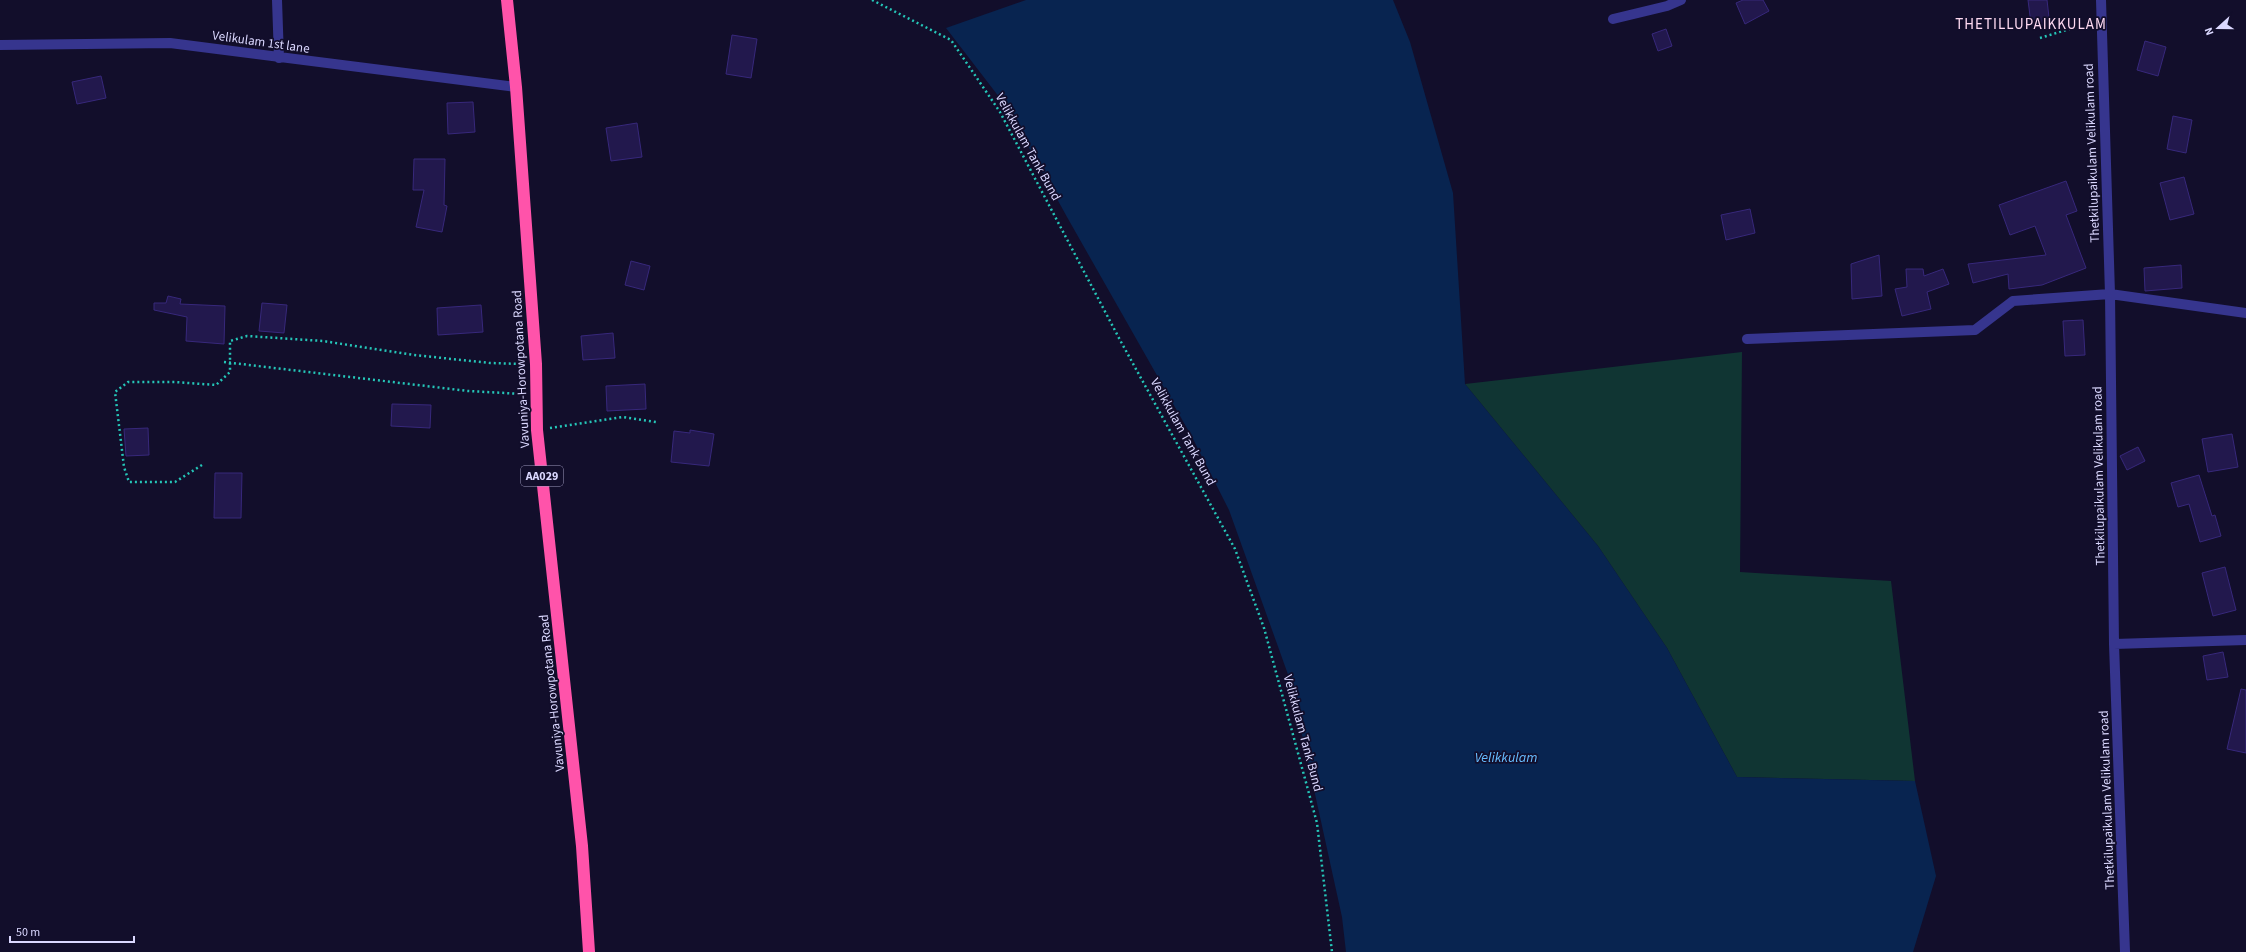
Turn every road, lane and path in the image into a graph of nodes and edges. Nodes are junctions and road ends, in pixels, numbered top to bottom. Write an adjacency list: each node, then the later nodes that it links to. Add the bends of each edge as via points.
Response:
1 (277, 0): 10 (street)
2 (507, 0): 11 (highway, Vavuniya-Horowpotana Road / AA029)
3 (872, 0): 24 (path, Velikkulam Tank Bund, via 951,40 1000,112 1120,340 1235,549 1264,628 1317,823)
4 (1681, 0): 6 (street, via 1667,6)
5 (2101, 0): 7 (street, Thetkilupaikulam Velikulam road)
6 (1613, 19)
7 (2101, 28): 8 (path, via 2076,27); 12 (street, Thetkilupaikulam Velikulam road)
8 (2040, 38)
9 (0, 45): 10 (street, Velikulam 1st lane, via 170,43)
10 (279, 58): 11 (street, Velikulam 1st lane)
11 (516, 87): 16 (highway, Vavuniya-Horowpotana Road / AA029)
12 (2110, 294): 13 (street); 14 (street, via 2013,301 1975,330); 22 (street, Thetkilupaikulam Velikulam road)
13 (2246, 313)
14 (1747, 339)
15 (224, 362): 17 (path, via 468,391)
16 (536, 364): 17 (highway, Vavuniya-Horowpotana Road / AA029); 20 (path, via 490,363 323,341 247,336 230,341 230,372 216,385 128,382 115,392 124,467 129,482 175,482)
17 (537, 395): 19 (highway, Vavuniya-Horowpotana Road / AA029)
18 (656, 422): 19 (path, via 623,417)
19 (537, 430): 23 (highway, Vavuniya-Horowpotana Road / AA029, via 582,846)
20 (202, 465)
21 (2246, 640): 22 (street)
22 (2114, 644): 25 (street, Thetkilupaikulam Velikulam road)
23 (589, 952)
24 (1332, 952)
25 (2125, 952)

